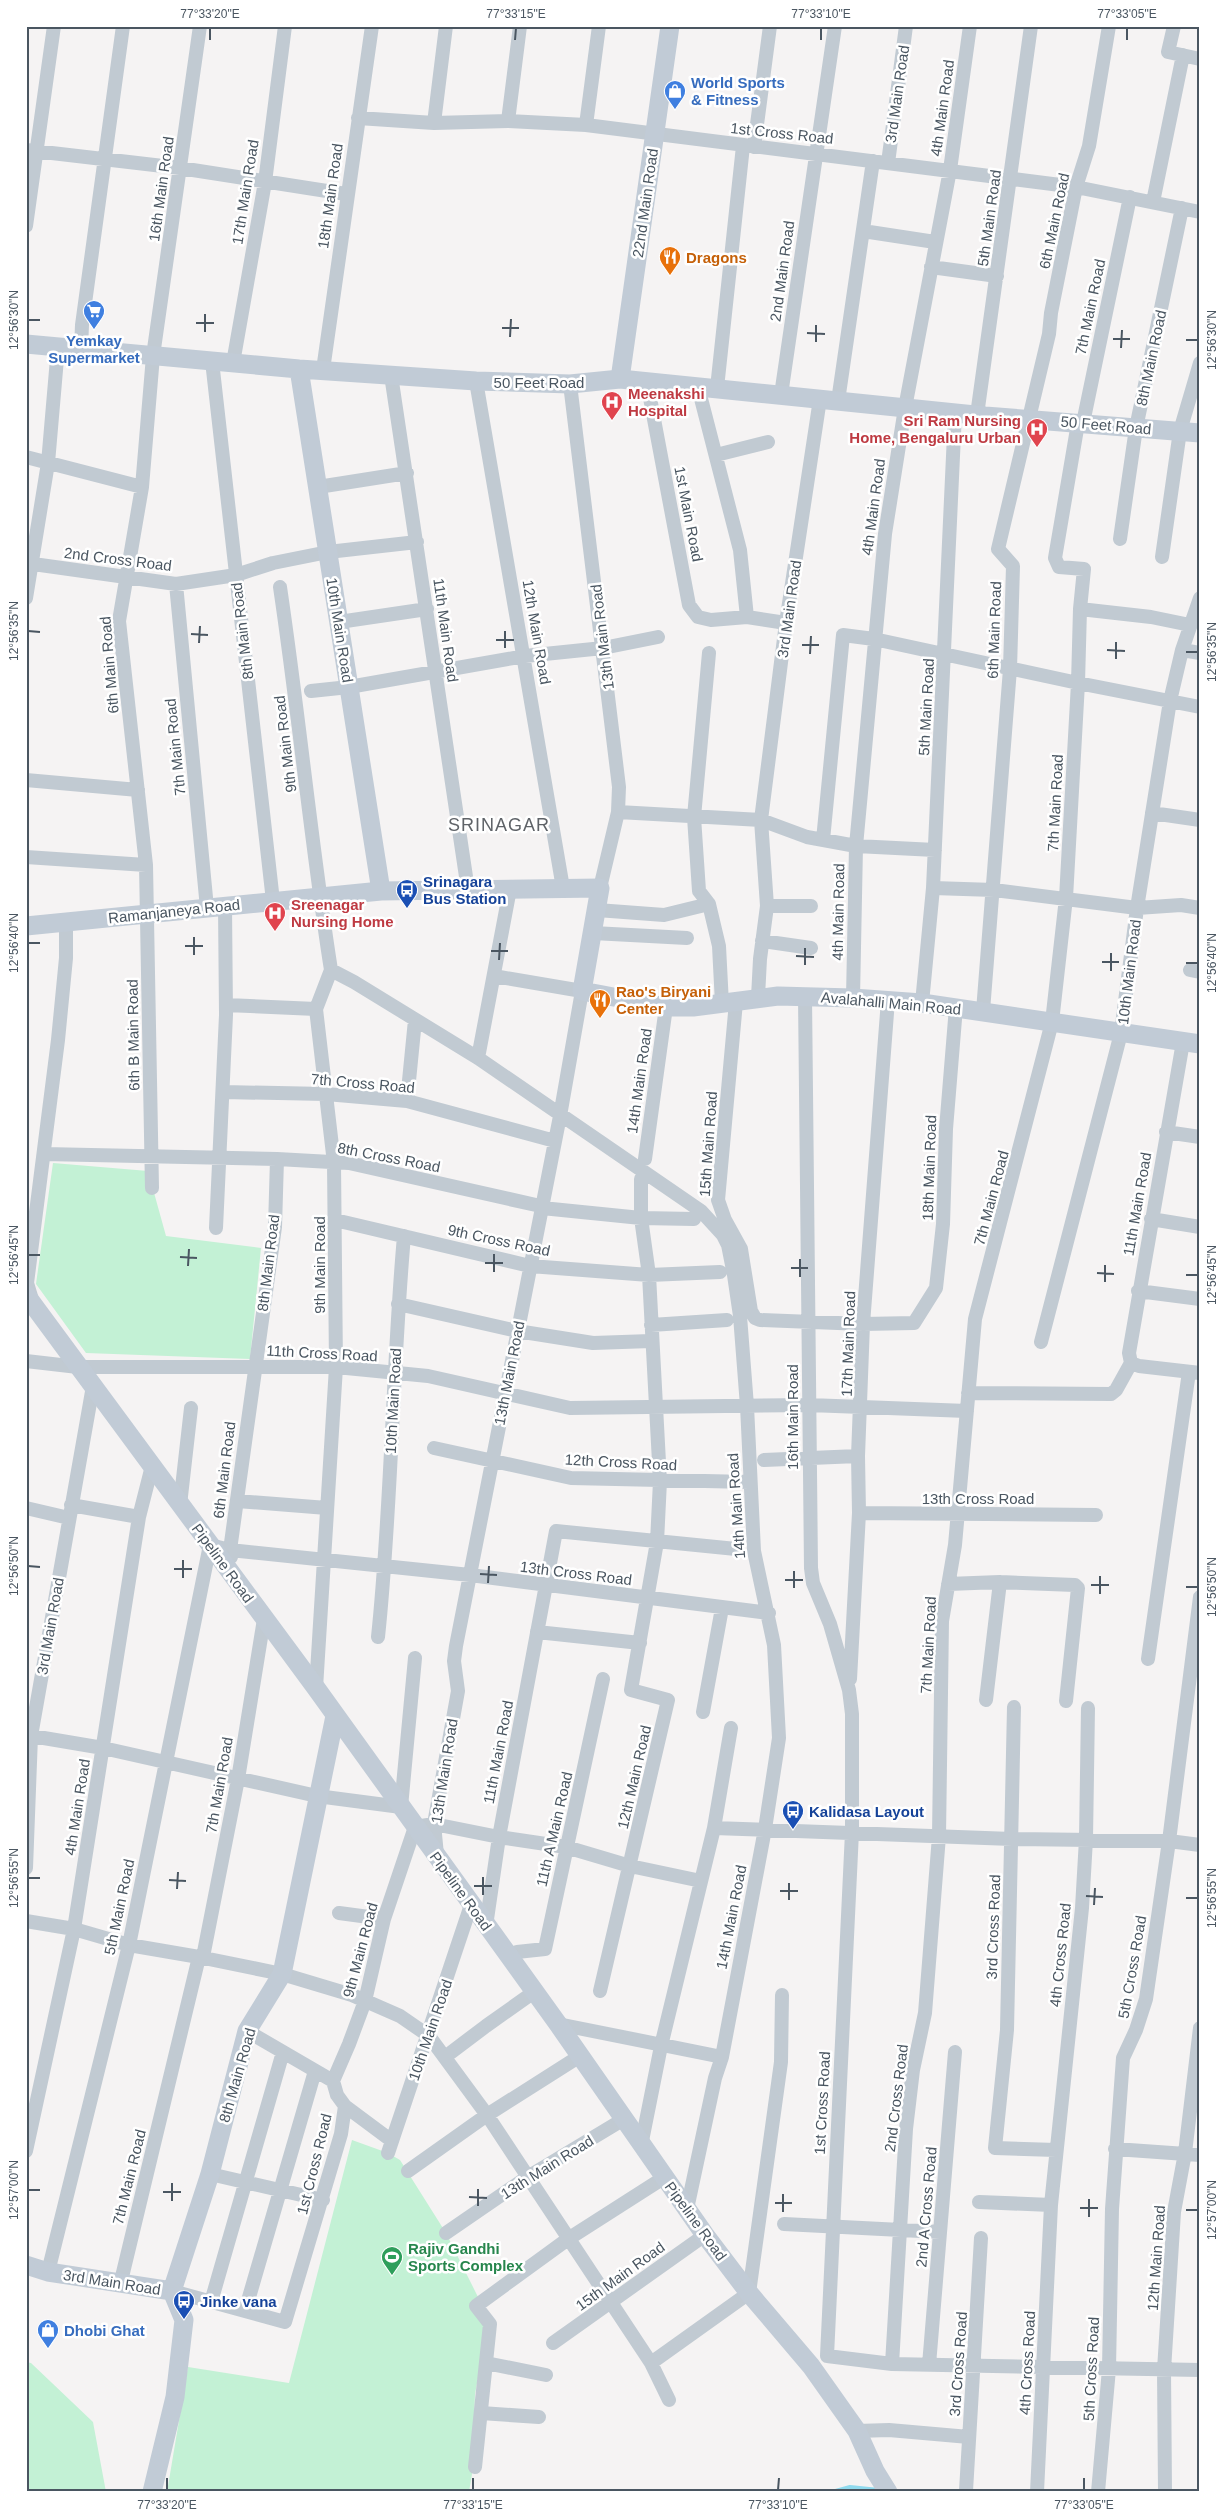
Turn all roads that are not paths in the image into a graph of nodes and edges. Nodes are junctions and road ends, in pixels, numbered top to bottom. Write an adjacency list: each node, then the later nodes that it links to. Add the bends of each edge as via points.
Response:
1 (54, 26): 25 (street)
2 (123, 26): 27 (street)
3 (200, 26): 30 (street, 16th Main Road)
4 (286, 26): 33 (street, 17th Main Road)
5 (372, 26): 19 (street, 18th Main Road)
6 (446, 26): 21 (street)
7 (520, 26): 20 (street)
8 (599, 26): 22 (street)
9 (670, 26): 23 (street, 22nd Main Road)
10 (770, 26): 24 (street)
11 (835, 26): 26 (street, 2nd Main Road)
12 (906, 26): 29 (street, 3rd Main Road)
13 (970, 26): 31 (street, 4th Main Road)
14 (1031, 26): 32 (street, 5th Main Road)
15 (1109, 26): 34 (street, 6th Main Road, via 1089,146)
16 (1174, 26): 17 (street, via 1168,52)
17 (1183, 55): 18 (street); 37 (street)
18 (1200, 59)
19 (358, 118): 21 (street, 1st Cross Road); 35 (street, 18th Main Road)
20 (508, 121): 21 (street, 1st Cross Road); 22 (street, 1st Cross Road)
21 (434, 123)
22 (586, 125): 23 (street, 1st Cross Road)
23 (655, 134): 24 (street, 1st Cross Road); 55 (street, 22nd Main Road)
24 (748, 146): 26 (street, 1st Cross Road); 60 (street)
25 (31, 151): 27 (street); 40 (street)
26 (816, 152): 28 (street, 1st Cross Road); 61 (street, 2nd Main Road)
27 (103, 161): 30 (street); 47 (street)
28 (873, 161): 29 (street, 1st Cross Road); 41 (street, 3rd Main Road)
29 (888, 163): 31 (street, 1st Cross Road)
30 (180, 168): 33 (street); 48 (street, 16th Main Road)
31 (950, 170): 32 (street, 1st Cross Road); 42 (street, 4th Main Road)
32 (1012, 178): 34 (street, 1st Cross Road); 44 (street, 5th Main Road)
33 (265, 182): 35 (street); 50 (street, 17th Main Road)
34 (1076, 187): 36 (street, 1st Cross Road); 66 (street, 6th Main Road, via 1051,313 1050,334)
35 (346, 194): 53 (street, 18th Main Road)
36 (1130, 197): 37 (street, 1st Cross Road); 67 (street, 7th Main Road)
37 (1152, 202): 38 (street, 1st Cross Road)
38 (1182, 208): 39 (street, 1st Cross Road); 68 (street, 8th Main Road)
39 (1200, 212)
40 (26, 226)
41 (863, 231): 42 (street); 62 (street, 3rd Main Road)
42 (935, 242): 43 (street, 4th Main Road)
43 (931, 267): 44 (street); 63 (street, 4th Main Road)
44 (997, 276): 65 (street, 5th Main Road)
45 (26, 344): 46 (street, 50 Feet Road)
46 (58, 347): 47 (street, 50 Feet Road); 74 (street)
47 (81, 349): 48 (street, 50 Feet Road)
48 (153, 356): 49 (street, 50 Feet Road); 76 (street, 6th Main Road)
49 (212, 361): 50 (street, 50 Feet Road); 83 (street, 8th Main Road)
50 (234, 363): 52 (street, 50 Feet Road)
51 (1200, 363): 69 (street)
52 (299, 369): 53 (street, 50 Feet Road); 77 (street, 10th Main Road)
53 (322, 370): 54 (street, 50 Feet Road)
54 (391, 375): 56 (street, 50 Feet Road); 75 (street, 11th Main Road)
55 (620, 379): 57 (street, 50 Feet Road); 58 (street, 50 Feet Road)
56 (476, 381): 58 (street, 50 Feet Road); 102 (street, 12th Main Road)
57 (647, 382): 59 (street, 50 Feet Road); 91 (street, 1st Main Road, via 689,605 698,617 711,620)
58 (570, 384): 97 (street, 13th Main Road)
59 (698, 387): 60 (street, 50 Feet Road); 72 (street)
60 (717, 388): 61 (street, 50 Feet Road)
61 (780, 395): 62 (street, 50 Feet Road)
62 (829, 400): 63 (street, 50 Feet Road); 93 (street, 3rd Main Road)
63 (905, 408): 64 (street, 50 Feet Road); 96 (street, 4th Main Road, via 885,534)
64 (955, 413): 65 (street, 50 Feet Road); 100 (street, 5th Main Road)
65 (977, 415): 66 (street, 50 Feet Road)
66 (1029, 419): 67 (street, 50 Feet Road); 103 (street, 6th Main Road, via 998,549 1013,566)
67 (1080, 423): 68 (street, 50 Feet Road); 89 (street, 7th Main Road, via 1055,558 1059,567 1084,569)
68 (1136, 428): 69 (street, 50 Feet Road); 78 (street, 8th Main Road)
69 (1180, 431): 70 (street, 50 Feet Road); 81 (street)
70 (1200, 433)
71 (768, 442): 72 (street)
72 (716, 454): 91 (street, via 740,550)
73 (26, 457): 74 (street)
74 (48, 463): 76 (street); 82 (street)
75 (406, 473): 77 (street); 79 (street, 11th Main Road)
76 (142, 487): 84 (street, 6th Main Road)
77 (318, 487): 80 (street, 10th Main Road)
78 (1120, 539)
79 (417, 542): 80 (street); 90 (street, 11th Main Road)
80 (328, 552): 83 (street, via 273,563); 92 (street, 10th Main Road)
81 (1162, 557)
82 (29, 563): 84 (street, 2nd Cross Road); 87 (street)
83 (236, 575): 85 (street, 2nd Cross Road); 131 (street, 8th Main Road)
84 (125, 578): 85 (street, 2nd Cross Road); 111 (street, 6th Main Road, via 119,621)
85 (176, 584): 135 (street, 7th Main Road)
86 (280, 587): 129 (street, 9th Main Road)
87 (26, 598)
88 (1200, 598): 94 (street, 10th Main Road)
89 (1080, 609): 94 (street, via 1151,617); 105 (street, 7th Main Road)
90 (427, 610): 92 (street); 104 (street, 11th Main Road)
91 (747, 617): 93 (street)
92 (339, 622): 106 (street, 10th Main Road)
93 (786, 623): 115 (street, 3rd Main Road)
94 (1190, 626): 98 (street, 10th Main Road)
95 (658, 637): 97 (street)
96 (874, 639): 100 (street); 117 (street, via 843,635); 118 (street, 4th Main Road)
97 (603, 648): 102 (street); 112 (street, 13th Main Road, via 617,762)
98 (1182, 650): 101 (street); 108 (street, 10th Main Road)
99 (709, 653): 114 (street)
100 (946, 653): 103 (street); 119 (street, 5th Main Road)
101 (1200, 653)
102 (525, 656): 104 (street); 122 (street, 12th Main Road)
103 (1010, 669): 105 (street); 127 (street, 6th Main Road)
104 (436, 671): 106 (street); 126 (street, 11th Main Road)
105 (1078, 683): 108 (street); 130 (street, 7th Main Road)
106 (349, 687): 107 (street); 128 (street, 10th Main Road)
107 (310, 691)
108 (1170, 701): 109 (street); 113 (street, 10th Main Road)
109 (1200, 707)
110 (26, 780): 111 (street)
111 (138, 790): 121 (street, 6th Main Road)
112 (618, 812): 114 (street); 123 (street, 13th Main Road)
113 (1152, 813): 116 (street); 136 (street, 10th Main Road)
114 (694, 817): 115 (street); 132 (street, via 700,891)
115 (761, 820): 117 (street); 133 (street, 3rd Main Road)
116 (1200, 820)
117 (823, 840): 118 (street)
118 (856, 846): 119 (street); 151 (street, 4th Main Road)
119 (935, 850): 124 (street, 5th Main Road)
120 (26, 858): 121 (street)
121 (146, 865): 139 (street, 6th Main Road)
122 (563, 888): 123 (street); 125 (street)
123 (600, 888): 138 (street, 13th Main Road)
124 (933, 888): 127 (street); 153 (street, 5th Main Road)
125 (510, 889): 126 (street); 147 (street)
126 (468, 890): 128 (street, Ramanjaneya Road)
127 (994, 890): 130 (street); 159 (street, 6th Main Road)
128 (381, 891): 129 (street, Ramanjaneya Road)
129 (320, 897): 131 (street, Ramanjaneya Road); 146 (street, 9th Main Road)
130 (1066, 898): 136 (street); 161 (street, 7th Main Road)
131 (273, 901): 135 (street, Ramanjaneya Road)
132 (709, 904): 138 (street, via 664,915); 154 (street)
133 (767, 906): 134 (street); 144 (street, 3rd Main Road)
134 (811, 906)
135 (216, 907): 139 (street, Ramanjaneya Road); 155 (street, 7th Main Road)
136 (1137, 908): 137 (street, via 1181,905); 162 (street, 10th Main Road)
137 (1200, 908)
138 (596, 910): 142 (street, 13th Main Road)
139 (148, 914): 140 (street, Ramanjaneya Road); 173 (street, 6th B Main Road)
140 (66, 922): 141 (street, Ramanjaneya Road); 172 (street, via 58,1040)
141 (26, 926)
142 (593, 933): 143 (street); 148 (street, 13th Main Road)
143 (686, 938)
144 (762, 941): 145 (street); 150 (street, 3rd Main Road)
145 (811, 948)
146 (331, 970): 158 (street); 160 (street, 14th Main Road)
147 (494, 976): 148 (street); 164 (street)
148 (582, 991): 156 (street, Avalahalli Main Road); 168 (street, 13th Main Road)
149 (806, 996): 150 (street, Avalahalli Main Road); 151 (street, Avalahalli Main Road); 196 (street, 16th Main Road)
150 (758, 997): 154 (street, Avalahalli Main Road)
151 (852, 998): 152 (street, Avalahalli Main Road)
152 (888, 1000): 153 (street, Avalahalli Main Road); 197 (street, 17th Main Road)
153 (922, 1002): 157 (street, Avalahalli Main Road)
154 (729, 1003): 156 (street, Avalahalli Main Road); 196 (street, 15th Main Road, via 718,1200 741,1249 751,1311 755,1318)
155 (226, 1005): 158 (street); 165 (street, 7th Main Road)
156 (666, 1007): 176 (street, 14th Main Road)
157 (956, 1007): 159 (street, Avalahalli Main Road); 197 (street, 18th Main Road, via 936,1288 914,1323)
158 (316, 1008): 166 (street, 9th Main Road)
159 (983, 1011): 161 (street, Avalahalli Main Road)
160 (416, 1020): 164 (street, 14th Main Road); 167 (street)
161 (1052, 1022): 162 (street, Avalahalli Main Road); 211 (street, 7th Main Road, via 975,1319)
162 (1121, 1033): 163 (street, Avalahalli Main Road); 201 (street, 10th Main Road)
163 (1191, 1043): 169 (street, 11th Main Road)
164 (478, 1058): 168 (street, 14th Main Road)
165 (224, 1092): 166 (street, 7th Cross Road); 174 (street, 7th Main Road)
166 (326, 1094): 167 (street, 7th Cross Road); 177 (street, 9th Main Road)
167 (408, 1101): 171 (street, 7th Cross Road)
168 (560, 1116): 171 (street, 13th Main Road); 214 (street, 14th Main Road, via 701,1211 723,1235 731,1260 740,1316)
169 (1166, 1132): 170 (street); 184 (street, 11th Main Road)
170 (1200, 1137)
171 (555, 1141): 180 (street, 13th Main Road)
172 (44, 1154): 173 (street, 8th Cross Road); 192 (street, via 27,1283)
173 (151, 1156): 174 (street, 8th Cross Road); 179 (street, 6th B Main Road)
174 (219, 1158): 175 (street, 8th Cross Road); 186 (street, 7th Main Road)
175 (277, 1159): 177 (street, 8th Cross Road); 205 (street, 8th Main Road, via 275,1227)
176 (645, 1160)
177 (334, 1163): 180 (street, 8th Cross Road, via 349,1163); 183 (street, 9th Main Road)
178 (641, 1179): 181 (street, 12th Main Road)
179 (152, 1188)
180 (542, 1208): 181 (street, 8th Cross Road); 188 (street, 13th Main Road)
181 (641, 1218): 182 (street, 8th Cross Road); 190 (street, 12th Main Road)
182 (694, 1219)
183 (335, 1220): 187 (street, 9th Cross Road); 206 (street, 9th Main Road)
184 (1151, 1220): 185 (street); 191 (street, 11th Main Road)
185 (1200, 1227)
186 (216, 1228)
187 (404, 1236): 188 (street, 9th Cross Road); 194 (street, 10th Main Road)
188 (530, 1266): 190 (street, 9th Cross Road); 199 (street, 13th Main Road)
189 (720, 1272): 190 (street, 9th Cross Road)
190 (649, 1275): 198 (street, 12th Main Road)
191 (1138, 1291): 193 (street); 203 (street, 11th Main Road, via 1129,1354)
192 (30, 1299): 204 (street, Pipeline Road)
193 (1200, 1299)
194 (398, 1304): 199 (street); 207 (street, 10th Main Road)
195 (727, 1320): 198 (street)
196 (809, 1321): 197 (street); 212 (street, 16th Main Road)
197 (863, 1324): 216 (street, 17th Main Road)
198 (651, 1325): 200 (street, 12th Main Road)
199 (518, 1331): 200 (street, via 593,1343); 210 (street, 13th Main Road)
200 (651, 1341): 213 (street, 12th Main Road)
201 (1041, 1342)
202 (26, 1361): 204 (street, 11th Cross Road)
203 (1135, 1365): 208 (street); 211 (street, via 1111,1394)
204 (78, 1366): 205 (street, 11th Cross Road); 209 (street, Pipeline Road)
205 (254, 1366): 206 (street, 11th Cross Road); 226 (street, 6th Main Road)
206 (336, 1368): 207 (street, 11th Cross Road); 229 (street, 9th Main Road)
207 (395, 1373): 210 (street, 11th Cross Road, via 428,1376); 240 (street, 10th Main Road)
208 (1194, 1373): 255 (street)
209 (93, 1386): 223 (street, Pipeline Road); 230 (street, 3rd Main Road)
210 (505, 1393): 213 (street, 11th Cross Road, via 570,1408); 222 (street, 13th Main Road)
211 (968, 1393): 217 (street, 7th Main Road)
212 (809, 1405): 214 (street, 11th Cross Road); 216 (street, 11th Cross Road); 220 (street, 16th Main Road)
213 (656, 1406): 214 (street, 11th Cross Road); 224 (street, 12th Main Road)
214 (747, 1406): 225 (street, 14th Main Road)
215 (191, 1408): 227 (street)
216 (861, 1408): 217 (street, 11th Cross Road); 219 (street, 17th Main Road)
217 (967, 1411): 232 (street, 7th Main Road)
218 (434, 1448): 222 (street, 12th Cross Road)
219 (858, 1456): 220 (street); 231 (street, 17th Main Road)
220 (808, 1458): 221 (street); 258 (street, 16th Main Road, via 813,1583 830,1624)
221 (764, 1460)
222 (492, 1461): 224 (street, 12th Cross Road, via 571,1478); 241 (street, 13th Main Road)
223 (152, 1466): 227 (street, Pipeline Road); 234 (street, 4th Main Road)
224 (660, 1481): 225 (street, 12th Cross Road); 235 (street, 12th Main Road)
225 (749, 1482): 249 (street, 14th Main Road, via 754,1551)
226 (237, 1501): 229 (street); 238 (street, 6th Main Road)
227 (180, 1504): 236 (street, Pipeline Road)
228 (26, 1508): 230 (street)
229 (327, 1508): 239 (street, 9th Main Road)
230 (70, 1511): 234 (street); 266 (street, 3rd Main Road)
231 (859, 1513): 232 (street, 13th Cross Road); 258 (street, 17th Main Road)
232 (957, 1515): 233 (street, 13th Cross Road); 244 (street, 7th Main Road)
233 (1096, 1515)
234 (139, 1517): 267 (street, 4th Main Road)
235 (658, 1542): 237 (street); 245 (street, 11th Main Road, via 556,1531); 247 (street, 12th Main Road)
236 (210, 1544): 238 (street, 13th Cross Road); 242 (street, Pipeline Road); 268 (street, 5th Main Road)
237 (736, 1549)
238 (230, 1550): 239 (street, 13th Cross Road); 242 (street, 6th Main Road)
239 (323, 1560): 240 (street, 13th Cross Road); 257 (street, 9th Main Road)
240 (386, 1566): 241 (street, 13th Cross Road); 252 (street, 10th Main Road)
241 (470, 1575): 245 (street, 13th Cross Road); 272 (street, 13th Main Road, via 455,1654 458,1691)
242 (234, 1578): 250 (street, Pipeline Road)
243 (1000, 1582): 244 (street); 259 (street); 260 (street, via 1075,1585 1078,1588)
244 (948, 1584): 277 (street, 7th Main Road, via 942,1621)
245 (546, 1586): 247 (street, 13th Cross Road); 251 (street, 11th Main Road)
246 (1200, 1597): 281 (street, 5th Cross Road)
247 (649, 1599): 248 (street, 13th Cross Road); 253 (street, 12th Main Road)
248 (722, 1608): 249 (street, 13th Cross Road); 263 (street)
249 (768, 1613): 275 (street, 14th Main Road, via 777,1674 779,1738)
250 (264, 1619): 257 (street, Pipeline Road); 269 (street, 7th Main Road)
251 (537, 1632): 253 (street); 278 (street, 11th Main Road)
252 (378, 1637)
253 (640, 1643): 285 (street, 12th Main Road, via 631,1690 668,1700)
254 (415, 1658): 271 (street)
255 (1148, 1658)
256 (603, 1679): 283 (street, 11th A Main Road)
257 (316, 1688): 264 (street, Pipeline Road)
258 (849, 1690): 276 (street, 16th Main Road)
259 (986, 1700)
260 (1066, 1701)
261 (1014, 1707): 279 (street, 3rd Cross Road)
262 (1088, 1708): 280 (street, 4th Cross Road)
263 (703, 1712)
264 (335, 1716): 270 (street, 8th Main Road); 271 (street, Pipeline Road)
265 (731, 1728): 274 (street)
266 (29, 1735): 267 (street); 286 (street, 3rd Main Road)
267 (103, 1748): 268 (street); 293 (street, 4th Main Road)
268 (165, 1761): 269 (street); 294 (street, 5th Main Road)
269 (238, 1779): 270 (street); 295 (street, 7th Main Road)
270 (317, 1796): 271 (street); 297 (street, 8th Main Road)
271 (401, 1807): 273 (street, Pipeline Road)
272 (434, 1824): 273 (street); 278 (street); 284 (street, 13th Main Road)
273 (415, 1827): 284 (street, Pipeline Road); 290 (street, 9th Main Road)
274 (714, 1828): 275 (street); 287 (street)
275 (765, 1829): 276 (street); 311 (street, 14th Main Road)
276 (852, 1832): 277 (street); 334 (street, 1st Cross Road)
277 (939, 1836): 279 (street); 335 (street, 2nd Cross Road, via 925,2013 913,2070 906,2129)
278 (499, 1838): 283 (street); 292 (street, 11th Main Road)
279 (1012, 1839): 280 (street); 319 (street, 3rd Cross Road, via 1007,2030 995,2148)
280 (1086, 1839): 281 (street); 319 (street, 4th Cross Road, via 1082,1908)
281 (1169, 1841): 282 (street); 318 (street, 5th Cross Road, via 1146,1999 1123,2058)
282 (1200, 1845)
283 (566, 1847): 285 (street); 296 (street, 11th A Main Road, via 545,1949 517,1952)
284 (438, 1858): 288 (street, Pipeline Road)
285 (630, 1866): 287 (street); 298 (street, 12th Main Road)
286 (26, 1868)
287 (701, 1881): 306 (street)
288 (471, 1906): 292 (street, Pipeline Road); 305 (street, 10th Main Road)
289 (339, 1914): 290 (street)
290 (384, 1919): 301 (street, 9th Main Road)
291 (26, 1921): 293 (street)
292 (486, 1926): 296 (street, Pipeline Road)
293 (74, 1929): 294 (street); 320 (street, 4th Main Road)
294 (129, 1946): 295 (street); 342 (street, 5th Main Road)
295 (201, 1957): 297 (street); 343 (street, 7th Main Road, via 121,2281)
296 (511, 1960): 299 (street, Pipeline Road)
297 (282, 1974): 301 (street); 304 (street, 8th Main Road)
298 (600, 1990)
299 (534, 1992): 302 (street, Pipeline Road); 310 (street)
300 (782, 1995): 345 (street, via 781,2062)
301 (365, 2001): 305 (street, via 400,2016); 313 (street, 9th Main Road)
302 (558, 2024): 306 (street); 309 (street, Pipeline Road)
303 (1200, 2028): 321 (street, 12th Main Road)
304 (247, 2031): 307 (street); 324 (street, 8th Main Road)
305 (428, 2036): 310 (street); 314 (street, 10th Main Road, via 390,2147)
306 (661, 2046): 311 (street); 317 (street)
307 (283, 2052): 312 (street); 327 (street)
308 (955, 2052): 336 (street, 2nd A Cross Road)
309 (580, 2056): 315 (street); 316 (street, Pipeline Road)
310 (445, 2057): 315 (street)
311 (722, 2057): 332 (street, 14th Main Road)
312 (315, 2071): 313 (street); 328 (street)
313 (333, 2081): 314 (street, 1st Cross Road)
314 (345, 2106): 329 (street, 1st Cross Road, via 342,2134)
315 (487, 2115): 323 (street); 326 (street)
316 (624, 2119): 317 (street, Pipeline Road); 326 (street, 13th Main Road)
317 (641, 2146): 325 (street, Pipeline Road)
318 (1115, 2149): 321 (street); 358 (street, 5th Cross Road)
319 (1056, 2150): 331 (street, 4th Cross Road)
320 (26, 2151)
321 (1185, 2153): 322 (street); 359 (street, 12th Main Road, via 1174,2212)
322 (1200, 2155)
323 (408, 2171)
324 (210, 2174): 327 (street); 344 (street, 8th Main Road)
325 (665, 2177): 332 (street, Pipeline Road); 340 (street)
326 (526, 2178): 337 (street, 13th Main Road); 340 (street)
327 (244, 2183): 328 (street); 346 (street)
328 (279, 2191): 329 (street); 348 (street)
329 (323, 2200): 348 (street, 1st Cross Road, via 285,2322)
330 (979, 2202): 331 (street)
331 (1051, 2205): 357 (street, 4th Cross Road)
332 (687, 2208): 338 (street, Pipeline Road)
333 (784, 2224): 334 (street)
334 (833, 2226): 335 (street); 350 (street, 1st Cross Road)
335 (900, 2230): 336 (street); 353 (street, 2nd Cross Road)
336 (940, 2232): 354 (street, 2nd A Cross Road)
337 (446, 2233)
338 (705, 2235): 345 (street, Pipeline Road); 347 (street, 15th Main Road)
339 (981, 2238): 356 (street, 3rd Cross Road)
340 (568, 2239): 347 (street); 352 (street, via 476,2306 490,2324)
341 (26, 2265): 342 (street, 3rd Main Road)
342 (48, 2272): 343 (street, 3rd Main Road)
343 (128, 2283): 344 (street, 3rd Main Road)
344 (172, 2291): 346 (street); 368 (street, 3rd Main Road, via 184,2320 175,2397)
345 (749, 2293): 351 (street); 355 (street, Pipeline Road)
346 (211, 2302): 348 (street)
347 (610, 2302): 349 (street, 15th Main Road); 351 (street)
348 (245, 2311)
349 (553, 2343)
350 (827, 2356): 353 (street); 355 (street)
351 (651, 2362): 362 (street)
352 (486, 2363): 361 (street); 363 (street)
353 (892, 2364): 354 (street)
354 (929, 2365): 356 (street)
355 (811, 2366): 365 (street, Pipeline Road)
356 (975, 2366): 357 (street); 366 (street, 3rd Cross Road)
357 (1043, 2367): 358 (street); 371 (street, 4th Cross Road)
358 (1110, 2368): 359 (street); 372 (street, 5th Cross Road)
359 (1164, 2370): 360 (street); 373 (street, 12th Main Road)
360 (1200, 2370)
361 (546, 2375)
362 (669, 2400)
363 (481, 2413): 364 (street); 367 (street)
364 (539, 2417)
365 (857, 2431): 366 (street, via 889,2430); 369 (street, Pipeline Road)
366 (969, 2437): 370 (street, 3rd Cross Road)
367 (475, 2467)
368 (152, 2492)
369 (888, 2492)
370 (966, 2492)
371 (1037, 2492)
372 (1098, 2492)
373 (1165, 2492)

